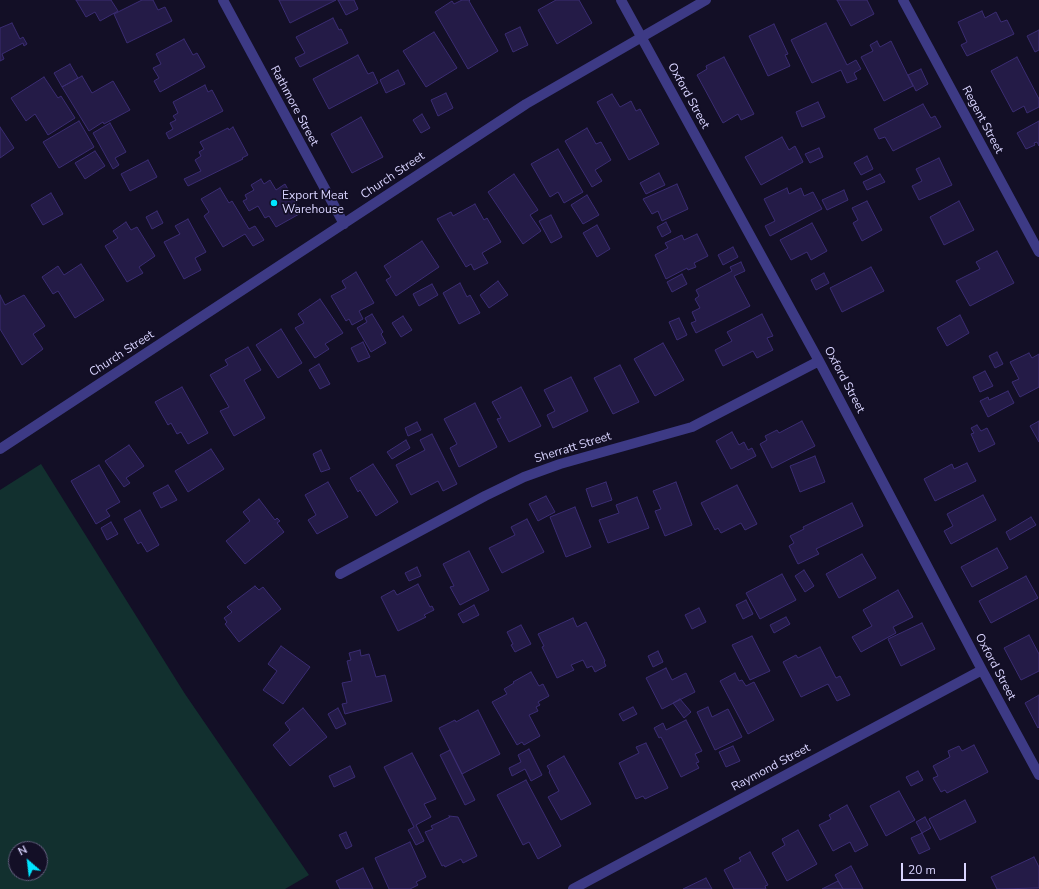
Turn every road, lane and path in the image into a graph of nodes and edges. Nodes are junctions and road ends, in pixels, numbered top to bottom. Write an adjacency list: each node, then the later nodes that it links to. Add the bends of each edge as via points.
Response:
1 (223, 0): 6 (street, Rathmore Street)
2 (621, 0): 5 (street, Oxford Street)
3 (706, 0): 5 (street, Church Street)
4 (903, 0): 7 (street, Regent Street)
5 (642, 37): 6 (street, Church Street, via 526,104); 8 (street, Oxford Street)
6 (344, 224): 9 (street, Church Street)
7 (1039, 252)
8 (819, 361): 10 (street, Sherratt Street, via 692,426 524,477); 11 (street, Oxford Street)
9 (0, 449)
10 (340, 574)
11 (982, 670): 12 (street, Oxford Street); 13 (street, Raymond Street)
12 (1039, 775)
13 (572, 889)

